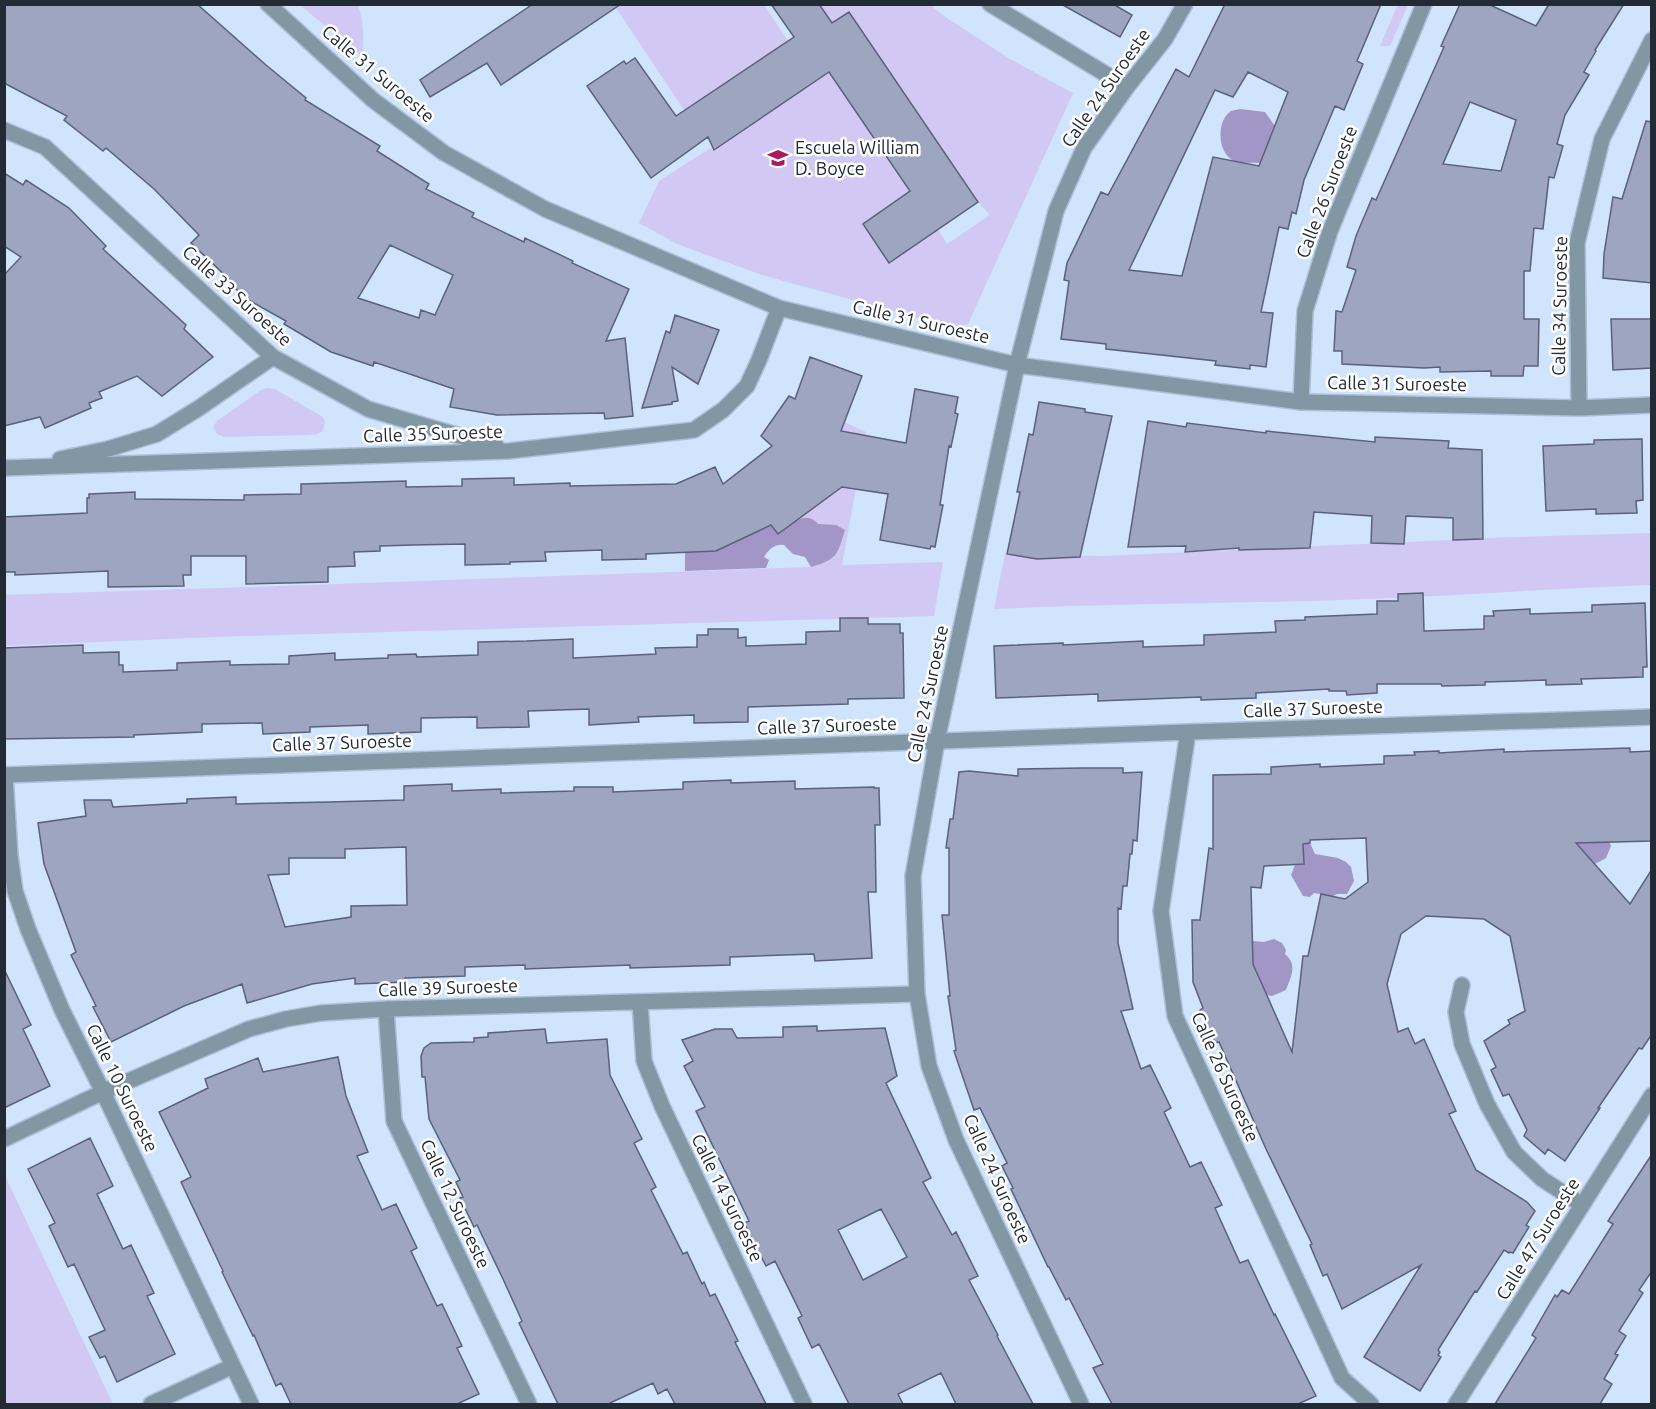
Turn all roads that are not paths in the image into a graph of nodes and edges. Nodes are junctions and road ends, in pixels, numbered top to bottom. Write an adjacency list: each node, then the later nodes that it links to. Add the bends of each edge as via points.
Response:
1 (268, 4): 8 (street, Calle 31 Suroeste, via 373,100 444,153 545,209)
2 (990, 4): 6 (street)
3 (1185, 4): 6 (street, Calle 24 Suroeste, via 1165,39)
4 (1424, 4): 11 (street, Calle 26 Suroeste, via 1330,231 1305,311)
5 (1652, 40): 13 (street, Calle 34 Suroeste, via 1602,139 1577,243)
6 (1127, 87): 10 (street, Calle 24 Suroeste, via 1084,148 1056,212)
7 (4, 130): 9 (street, Calle 33 Suroeste, via 45,147)
8 (779, 308): 10 (street, Calle 31 Suroeste); 14 (street, Calle 35 Suroeste, via 747,386 723,410 694,430)
9 (273, 357): 14 (street, Calle 33 Suroeste, via 368,409); 15 (street, Calle 35 Suroeste, via 157,434 108,449)
10 (1017, 365): 11 (street, Calle 31 Suroeste); 18 (street, Calle 24 Suroeste)
11 (1301, 402): 13 (street, Calle 31 Suroeste)
12 (1652, 405): 13 (street, Calle 31 Suroeste)
13 (1579, 408)
14 (508, 451): 15 (street, Calle 35 Suroeste)
15 (12, 468)
16 (1652, 717): 17 (street, Calle 37 Suroeste)
17 (1188, 732): 18 (street, Calle 37 Suroeste); 34 (street, Calle 26 Suroeste, via 1161,911 1175,1016 1342,1378)
18 (937, 741): 19 (street, Calle 37 Suroeste); 21 (street, Calle 24 Suroeste, via 913,876)
19 (5, 775): 24 (street, Calle 10 Suroeste, via 15,891 62,1010)
20 (1462, 986): 27 (street, via 1456,1012 1462,1044 1487,1104 1514,1152 1542,1179)
21 (917, 994): 22 (street, Calle 39 Suroeste); 33 (street, Calle 24 Suroeste, via 929,1066 956,1140)
22 (640, 1002): 23 (street, Calle 39 Suroeste); 32 (street, Calle 14 Suroeste, via 644,1061 662,1106)
23 (386, 1009): 24 (street, Calle 39 Suroeste, via 321,1013 249,1029); 31 (street, Calle 12 Suroeste, via 394,1121)
24 (103, 1092): 26 (street, Calle 39 Suroeste); 28 (street, Calle 10 Suroeste)
25 (1652, 1095): 27 (street, Calle 47 Suroeste)
26 (4, 1138)
27 (1582, 1205): 35 (street, Calle 47 Suroeste)
28 (232, 1366): 29 (street); 30 (street, Calle 10 Suroeste)
29 (151, 1404)
30 (251, 1404)
31 (529, 1404)
32 (804, 1404)
33 (1081, 1404)
34 (1371, 1404)
35 (1456, 1404)

